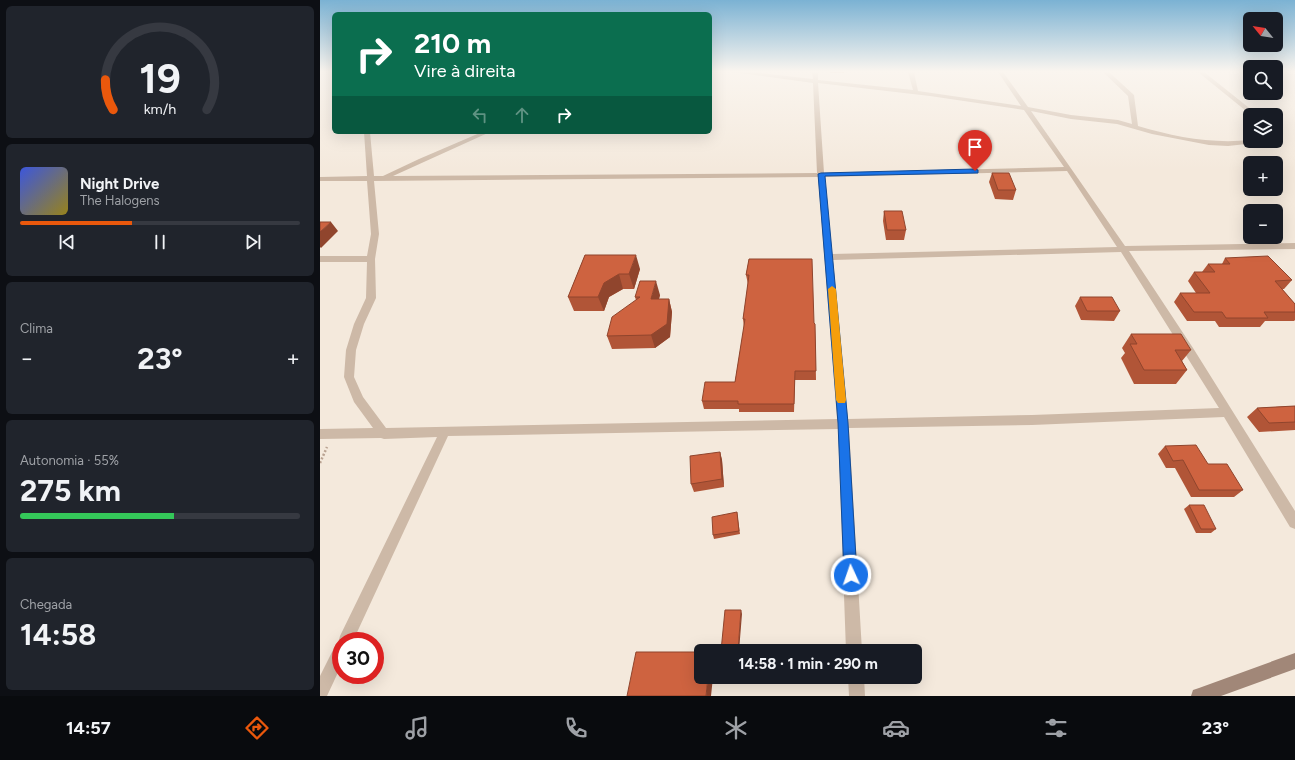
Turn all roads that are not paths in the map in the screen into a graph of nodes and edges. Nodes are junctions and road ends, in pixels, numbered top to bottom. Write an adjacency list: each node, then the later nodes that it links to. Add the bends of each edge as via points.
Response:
1 (817, 104): 13 (street)
2 (1000, 104): 5 (street)
3 (1023, 104): 5 (street)
4 (1132, 104): 8 (street)
5 (1026, 108): 6 (street); 7 (street)
6 (1071, 117): 7 (street); 8 (street, via 1104,120)
7 (1046, 125): 12 (street)
8 (1135, 127): 11 (street, via 1209,143)
9 (367, 134): 15 (street)
10 (482, 134): 16 (street)
11 (1243, 142)
12 (1068, 170): 13 (street); 18 (street)
13 (821, 174): 16 (street); 19 (street)
14 (320, 179): 15 (street)
15 (370, 179): 16 (street); 21 (street, via 375,234)
16 (382, 179)
17 (1295, 246): 18 (street)
18 (1124, 249): 19 (street); 22 (street)
19 (829, 257): 23 (street)
20 (320, 259): 21 (street)
21 (371, 259): 26 (street, via 371,298 351,350 349,377 358,399)
22 (1227, 412): 23 (street, via 1032,420); 27 (street)
23 (843, 423): 24 (street); 29 (street)
24 (445, 431): 26 (street); 28 (street)
25 (320, 434): 26 (street)
26 (384, 434)
27 (1295, 523)
28 (349, 632)
29 (854, 644)
30 (1295, 661): 35 (main road)
31 (332, 668): 33 (street)
32 (856, 684): 34 (street)
33 (320, 694)
34 (856, 696)
35 (1199, 696)

